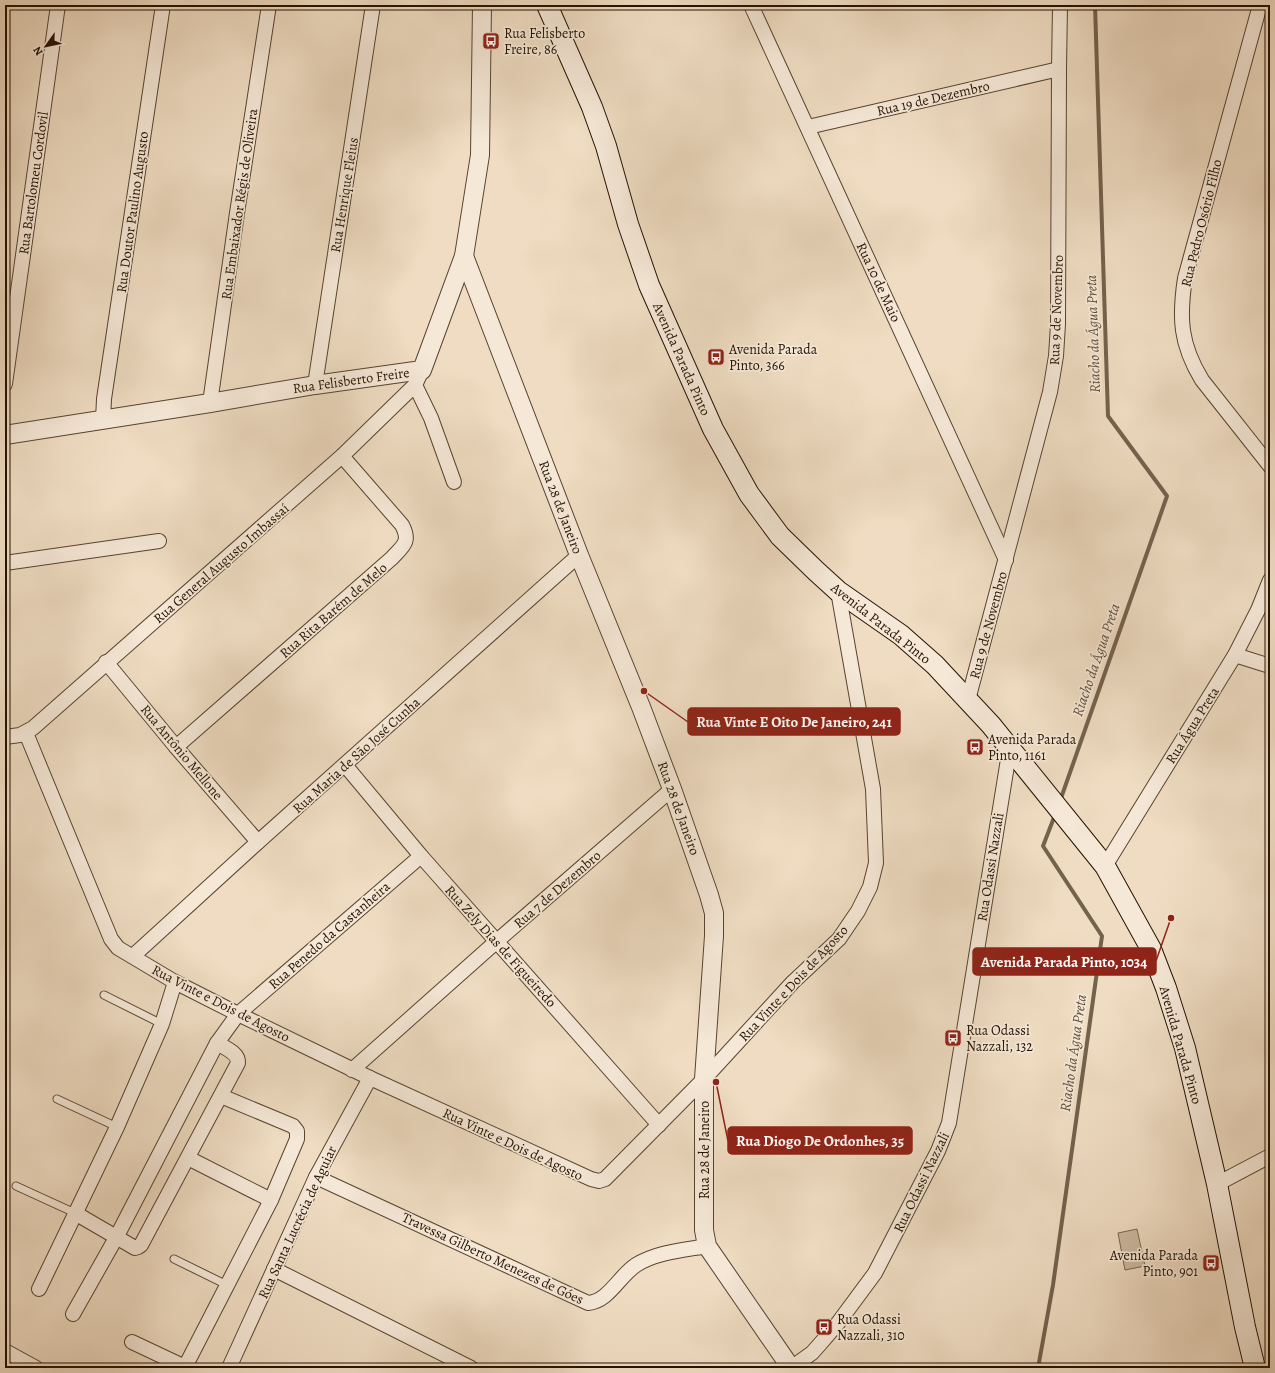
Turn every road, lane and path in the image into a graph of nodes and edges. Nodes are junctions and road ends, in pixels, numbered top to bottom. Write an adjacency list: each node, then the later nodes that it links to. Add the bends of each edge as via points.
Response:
1 (58, 5): 14 (street, Rua Bartolomeu Cordovil)
2 (163, 5): 17 (street, Rua Doutor Paulino Augusto, via 105,392)
3 (269, 5): 16 (street, Rua Embaixador Régis de Oliveira, via 236,213)
4 (373, 5): 15 (street, Rua Henrique Fleius)
5 (482, 5): 12 (street, Rua Felisberto Freire, via 480,155)
6 (547, 5): 27 (main road, Avenida Parada Pinto, via 592,107 649,285 714,429 749,494 780,536)
7 (751, 5): 11 (street, Rua 10 de Maio)
8 (1060, 5): 10 (street, Rua 9 de Novembro)
9 (1260, 5): 20 (street, Rua Pedro Osório Filho, via 1185,278 1182,321 1184,342 1196,371)
10 (1058, 69): 11 (street, Rua 19 de Dezembro); 24 (street, Rua 9 de Novembro, via 1056,356 1050,392)
11 (808, 127): 24 (street, Rua 10 de Maio)
12 (464, 256): 13 (street, Rua Felisberto Freire); 23 (street, Rua 28 de Janeiro)
13 (419, 378): 15 (street, Rua Felisberto Freire); 19 (street, Rua General Augusto Imbassaí); 21 (street)
14 (5, 384)
15 (316, 385): 16 (street, Rua Felisberto Freire)
16 (210, 403): 17 (street, Rua Felisberto Freire)
17 (103, 420): 18 (street, Rua Felisberto Freire)
18 (5, 435)
19 (342, 456): 29 (street, Rua General Augusto Imbassaí); 34 (street, Rua Rita Barém de Melo, via 402,526 406,533 403,546)
20 (1270, 466)
21 (454, 482)
22 (159, 541): 25 (street)
23 (579, 555): 36 (street, Rua Maria de São José Cunha); 37 (street, Rua 28 de Janeiro, via 642,707)
24 (1006, 560): 31 (street, Rua 9 de Novembro)
25 (5, 563)
26 (1270, 580): 28 (street, Rua Água Preta)
27 (838, 591): 31 (main road, Avenida Parada Pinto, via 901,635 935,665); 50 (street, Rua Vinte e Dois de Agosto, via 873,789 876,863 870,887 839,939 793,982)
28 (1235, 655): 30 (street); 40 (street, Rua Água Preta)
29 (106, 662): 32 (street, Rua General Augusto Imbassaí); 34 (street, Rua Antônio Mellone)
30 (1270, 666)
31 (968, 700): 35 (main road, Avenida Parada Pinto)
32 (26, 732): 33 (street, Rua General Augusto Imbassaí); 42 (street, Rua Vinte e Dois de Agosto, via 111,939 118,948)
33 (5, 738)
34 (176, 747): 38 (street, Rua Antônio Mellone)
35 (1010, 747): 40 (main road, Avenida Parada Pinto); 74 (street, Rua Odassi Nazzali, via 949,1123 938,1151 875,1273 820,1344)
36 (345, 766): 38 (street, Rua Maria de São José Cunha); 39 (street, Rua Zely Dias de Figueiredo)
37 (672, 789): 41 (street, Rua 7 de Dezembro); 50 (street, Rua 28 de Janeiro, via 714,913)
38 (258, 842): 42 (street, Rua Maria de São José Cunha)
39 (421, 856): 41 (street, Rua Zely Dias de Figueiredo); 45 (street, Rua Penedo da Castanheira)
40 (1105, 866): 58 (main road, Avenida Parada Pinto, via 1151,949 1166,988 1185,1048)
41 (497, 941): 48 (street, Rua 7 de Dezembro); 53 (street, Rua Zely Dias de Figueiredo)
42 (133, 956): 43 (street, Rua Vinte e Dois de Agosto)
43 (175, 982): 45 (street, Rua Vinte e Dois de Agosto); 46 (street)
44 (104, 995): 46 (lane)
45 (238, 1014): 47 (street, Rua Penedo da Castanheira); 48 (street, Rua Vinte e Dois de Agosto)
46 (162, 1024): 54 (street)
47 (217, 1043): 51 (street, via 238,1059); 62 (street, Rua Penedo da Castanheira)
48 (352, 1070): 49 (street, Rua Vinte e Dois de Agosto)
49 (370, 1078): 53 (street, Rua Vinte e Dois de Agosto, via 591,1180 605,1179); 57 (street, Rua Santa Lucrécia de Aguiar)
50 (704, 1079): 53 (street, Rua Vinte e Dois de Agosto); 63 (street, Rua 28 de Janeiro, via 704,1230)
51 (222, 1096): 56 (street); 60 (street, via 293,1126 297,1131 297,1139)
52 (57, 1099): 54 (lane)
53 (659, 1124)
54 (116, 1127): 61 (street)
55 (1270, 1156): 58 (street)
56 (188, 1158): 60 (street); 62 (street, via 141,1245 135,1248)
57 (316, 1177): 63 (street, Travessa Gilberto Menezes de Góes, via 588,1302 601,1299 626,1272 648,1258); 65 (street, Rua Santa Lucrécia de Aguiar)
58 (1217, 1184): 75 (main road, Avenida Parada Pinto, via 1245,1327)
59 (16, 1186): 61 (lane)
60 (271, 1200): 66 (street)
61 (75, 1214): 62 (street); 67 (street)
62 (117, 1236): 68 (street, Rua Penedo da Castanheira)
63 (707, 1246): 74 (street, Rua 28 de Janeiro)
64 (174, 1259): 66 (lane)
65 (274, 1269): 72 (street, Rua Santa Lucrécia de Aguiar); 73 (street)
66 (227, 1285): 69 (street, via 185,1367)
67 (39, 1289)
68 (73, 1314)
69 (132, 1342)
70 (5, 1351): 71 (street)
71 (36, 1368)
72 (231, 1368)
73 (471, 1368)
74 (791, 1368)
75 (1256, 1368)

